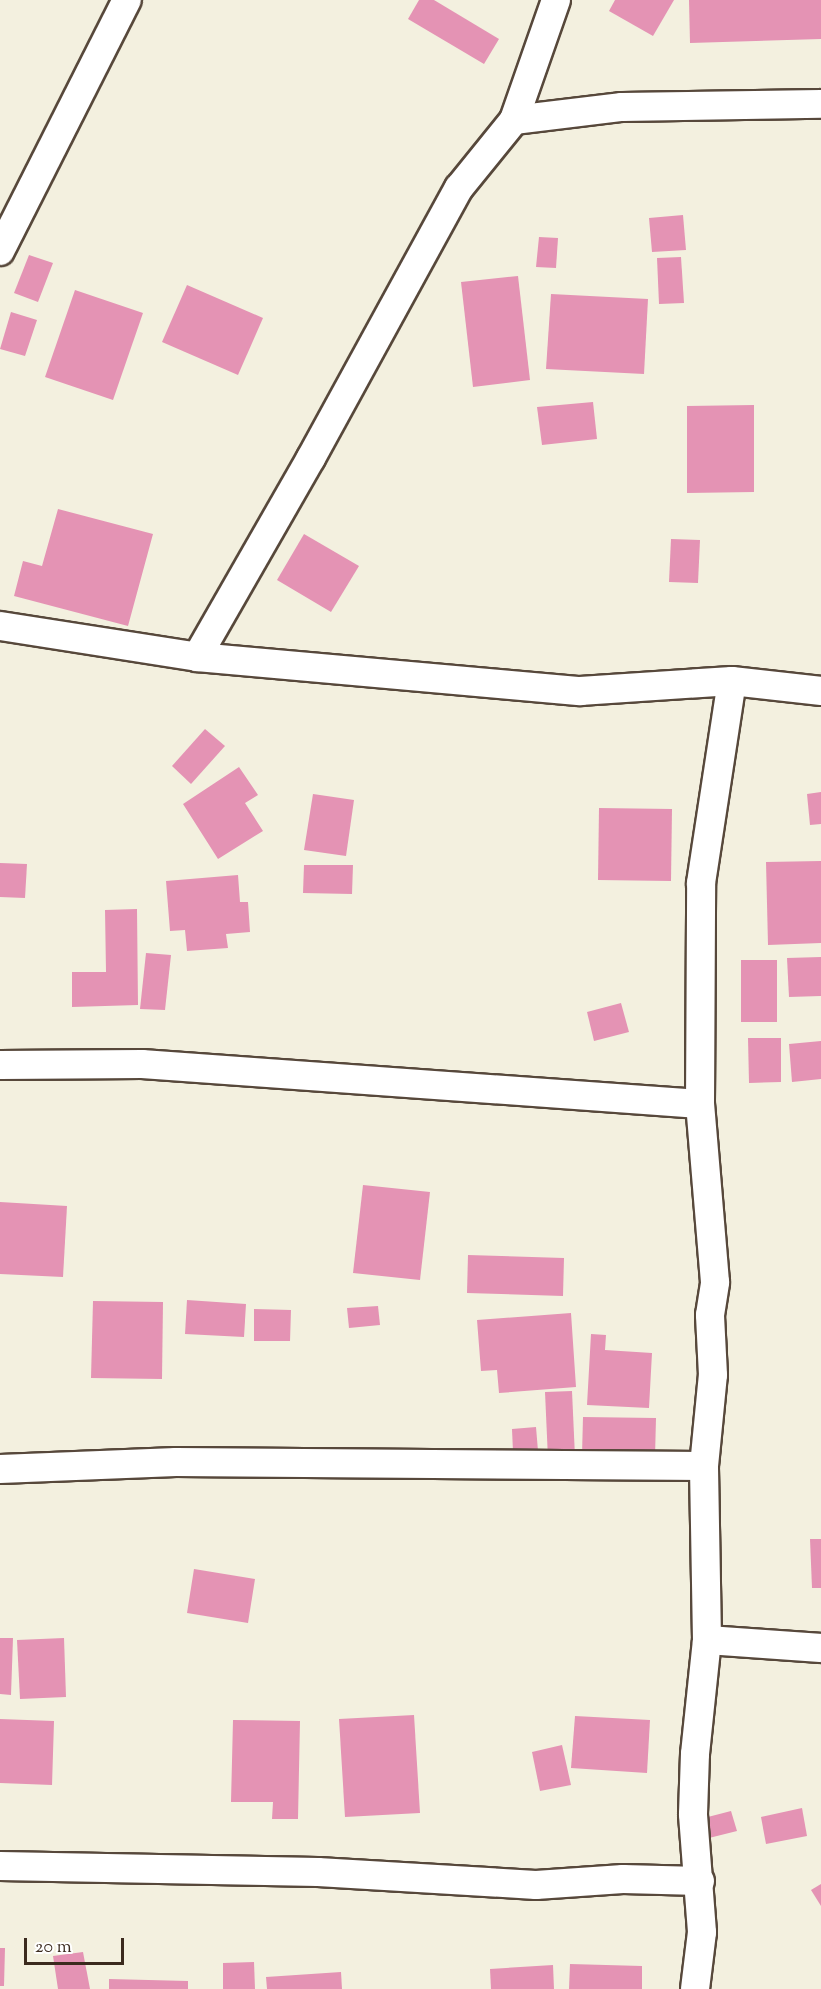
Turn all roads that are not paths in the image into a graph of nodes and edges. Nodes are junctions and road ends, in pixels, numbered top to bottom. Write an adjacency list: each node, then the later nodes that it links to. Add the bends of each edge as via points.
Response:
1 (127, 0): 5 (street)
2 (556, 0): 4 (street)
3 (821, 104): 4 (street, via 622,107)
4 (514, 120): 7 (street, via 459,188 312,458)
5 (0, 251)
6 (0, 626): 7 (street)
7 (197, 657): 8 (street, via 580,691)
8 (732, 681): 9 (street); 11 (street, via 701,883)
9 (821, 691)
10 (0, 1065): 11 (street, via 142,1064)
11 (700, 1104): 12 (street, via 715,1282 710,1315 713,1375)
12 (704, 1466): 13 (street, via 176,1462); 14 (street)
13 (0, 1469)
14 (707, 1640): 15 (street); 17 (street, via 694,1754 693,1814)
15 (821, 1648)
16 (0, 1866): 17 (street, via 318,1872 536,1885 623,1879)
17 (700, 1881): 18 (street, via 702,1932)
18 (695, 1989)

